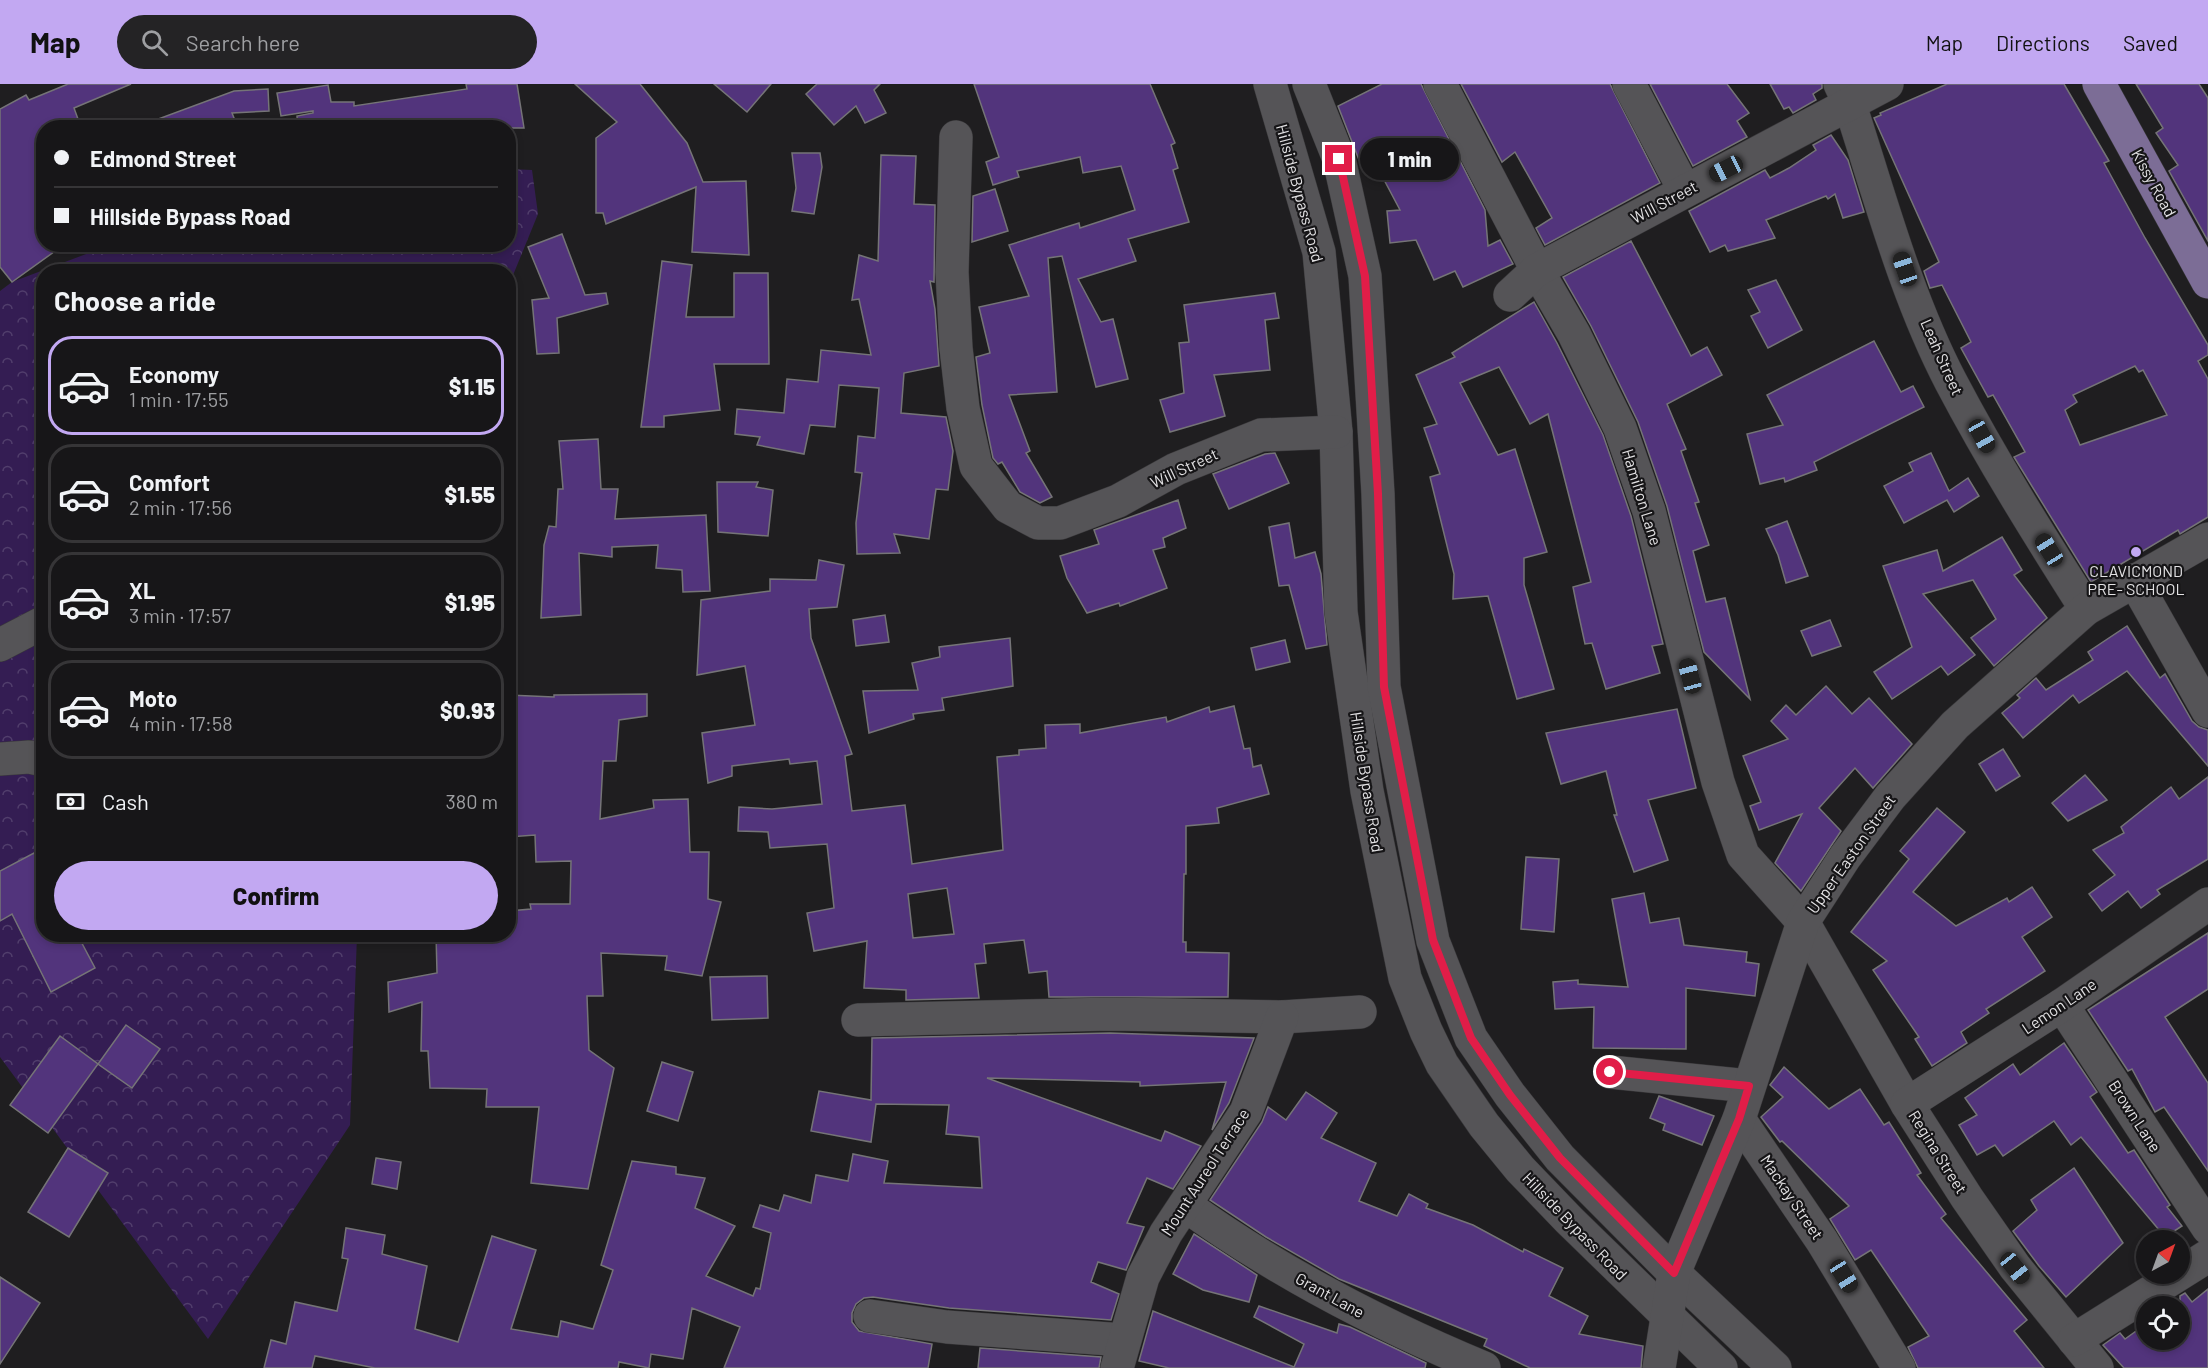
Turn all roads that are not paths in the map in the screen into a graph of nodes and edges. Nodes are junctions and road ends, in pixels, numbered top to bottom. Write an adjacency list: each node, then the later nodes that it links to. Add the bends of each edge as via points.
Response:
1 (1270, 84): 13 (street, Hillside Bypass Road, via 1319,252)
2 (1309, 84): 35 (street, Hillside Bypass Road, via 1339,159 1365,276 1384,687 1433,940 1471,1038 1510,1095 1560,1158)
3 (1440, 84): 10 (street, Hamilton Lane)
4 (1629, 84): 9 (street)
5 (1887, 84): 7 (street, Will Street)
6 (2099, 84): 11 (main road, Kissy Road)
7 (1845, 94): 9 (street, Will Street); 16 (street, Leah Street, via 1912,290 1951,381 2024,511)
8 (956, 137): 13 (street, Will Street, via 952,272 963,408 976,466 1008,507 1038,523 1060,523 1118,501 1176,469 1261,435)
9 (1686, 191): 10 (street, Will Street)
10 (1537, 270): 12 (street, Will Street); 23 (street, Hamilton Lane, via 1620,428 1645,501 1718,782 1743,855)
11 (2208, 282)
12 (1510, 295)
13 (1336, 432): 37 (street, Hillside Bypass Road, via 1341,612 1367,791 1405,978 1442,1064 1484,1125 1520,1169)
14 (2208, 539): 15 (street, Upper Easton Street)
15 (2134, 580): 16 (street, Upper Easton Street); 19 (street)
16 (2086, 609): 23 (street, Upper Easton Street, via 1955,725 1890,797)
17 (36, 626): 18 (street)
18 (0, 645)
19 (2208, 711)
20 (36, 758): 21 (street)
21 (0, 759)
22 (2208, 904): 24 (street, Lemon Lane)
23 (1803, 922): 29 (street, Upper Easton Street); 30 (street, Regina Street)
24 (2062, 1005): 30 (street, Lemon Lane); 33 (street, Brown Lane)
25 (1360, 1012): 26 (street)
26 (1282, 1017): 27 (street, via 1110,1014); 32 (street, Mount Aureol Terrace, via 1246,1112)
27 (858, 1020)
28 (1610, 1072): 29 (street)
29 (1749, 1086): 31 (street, Upper Easton Street)
30 (1907, 1104): 38 (street, Regina Street, via 2015,1268)
31 (1739, 1119): 35 (street, Upper Easton Street); 44 (street, Mackay Street, via 1822,1241)
32 (1185, 1205): 39 (street, Mount Aureol Terrace, via 1143,1277); 40 (street, Grant Lane, via 1309,1286 1404,1335)
33 (2208, 1228)
34 (2208, 1256): 38 (street)
35 (1674, 1273): 37 (street, Upper Easton Street); 43 (street, Hillside Bypass Road)
36 (870, 1316): 39 (street)
37 (1668, 1318): 41 (street, Upper Easton Street); 42 (street, Hillside Bypass Road)
38 (2074, 1340): 45 (street, Regina Street)
39 (1120, 1354)
40 (1484, 1368)
41 (1659, 1368)
42 (1721, 1368)
43 (1775, 1368)
44 (1899, 1368)
45 (2097, 1368)

